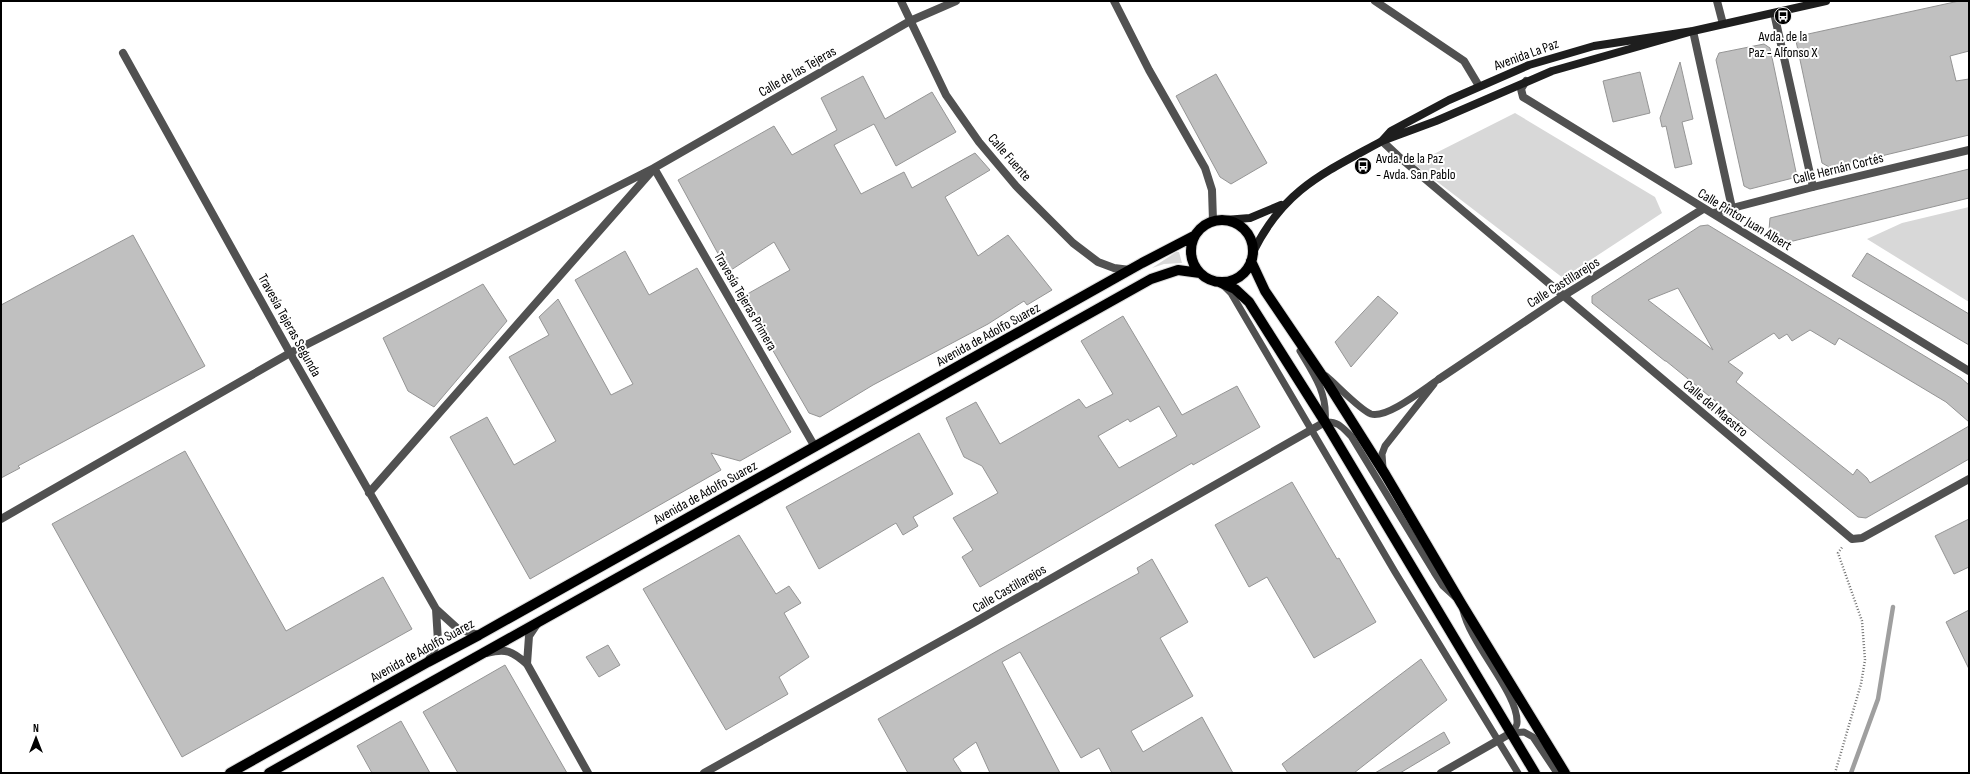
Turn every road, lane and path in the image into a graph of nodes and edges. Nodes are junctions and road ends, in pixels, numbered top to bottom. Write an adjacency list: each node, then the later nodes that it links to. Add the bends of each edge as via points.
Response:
1 (901, 1): 8 (street, Calle Fuente)
2 (956, 1): 8 (street, Calle de las Tejeras)
3 (1114, 1): 23 (street, via 1149,70 1205,168 1212,190)
4 (1375, 1): 13 (street, via 1464,61)
5 (1717, 1): 9 (street)
6 (1826, 1): 7 (main road, Avenida La Paz)
7 (1774, 13): 9 (main road, Avenida La Paz); 17 (street)
8 (910, 21): 16 (street, Calle de las Tejeras); 26 (street, Calle Fuente, via 946,95 979,142 1016,186 1073,243 1098,262)
9 (1722, 24): 10 (main road, Avenida La Paz)
10 (1693, 30): 12 (main road, Avenida La Paz); 13 (main road, Avenida La Paz, via 1624,40 1569,52); 19 (street)
11 (124, 53): 31 (street, Travesía Tejeras Segunda)
12 (1526, 81): 14 (main road, Avenida La Paz, via 1436,121); 20 (street, Calle Pintor Juan Albert, via 1521,90 1523,97)
13 (1479, 86): 14 (main road, Avenida La Paz, via 1391,131)
14 (1382, 140): 18 (main road, Avenida La Paz, via 1321,175); 30 (street, Calle del Maestro)
15 (1969, 150): 17 (street, Calle Hernán Cortés)
16 (654, 168): 31 (street, Calle de las Tejeras); 37 (street, Travesía Tejeras Primera); 40 (street)
17 (1813, 187): 19 (street, Calle Hernán Cortés)
18 (1289, 200): 22 (main road, Avenida La Paz, via 1259,215); 25 (main road, Avenida La Paz, via 1267,225)
19 (1732, 208): 21 (street, Calle Hernán Cortés)
20 (1703, 209): 21 (street, Calle Pintor Juan Albert); 30 (street, Calle Castillarejos)
21 (1713, 214): 33 (street, Calle Pintor Juan Albert)
22 (1224, 220): 23 (main road); 25 (main road, via 1234,222 1245,231 1252,243)
23 (1213, 221): 24 (main road)
24 (1194, 236): 26 (main road, Avenida de Adolfo Suarez); 27 (main road, via 1191,256)
25 (1252, 257): 28 (main road, via 1242,274 1235,279); 29 (main road)
26 (1130, 270): 37 (main road, Avenida de Adolfo Suarez)
27 (1200, 273): 28 (main road); 45 (main road, via 1178,270 1151,279)
28 (1219, 282): 35 (main road, via 1244,296); 36 (lane, via 1230,294)
29 (1265, 291): 32 (main road); 35 (lane, via 1320,384 1324,398)
30 (1563, 296): 34 (street, Calle Castillarejos); 42 (street, Calle del Maestro)
31 (290, 353): 40 (street, Travesía Tejeras Segunda); 41 (street, Calle de las Tejeras)
32 (1318, 369): 34 (lane, via 1372,414 1387,412); 38 (main road)
33 (1969, 371)
34 (1438, 379): 38 (lane, via 1385,446 1382,454)
35 (1324, 422): 36 (street, Calle Castillarejos); 43 (lane, via 1333,421 1339,424 1350,436 1443,586); 50 (main road)
36 (1310, 430): 51 (lane); 55 (street, Calle Castillarejos, via 982,618)
37 (815, 447): 46 (main road, Avenida de Adolfo Suarez)
38 (1385, 474): 43 (main road)
39 (1969, 479): 42 (street, via 1862,538)
40 (369, 493): 44 (street, Travesía Tejeras Segunda)
41 (1, 519)
42 (1852, 539): 61 (path, via 1838,553 1862,621 1865,660 1861,684)
43 (1461, 603): 50 (lane, via 1470,631 1511,699 1516,712 1517,725); 60 (main road)
44 (436, 609): 46 (street, via 458,629); 48 (street, via 438,641)
45 (536, 624): 47 (main road); 49 (street, via 529,636)
46 (479, 635): 48 (main road, Avenida de Adolfo Suarez)
47 (478, 656): 49 (street, via 507,650); 53 (main road)
48 (428, 662): 52 (main road, Avenida de Adolfo Suarez)
49 (527, 664): 54 (street)
50 (1511, 733): 51 (street); 58 (main road); 59 (lane, via 1524,732 1533,737)
51 (1499, 741): 56 (street); 57 (lane)
52 (230, 773)
53 (269, 773)
54 (588, 773)
55 (704, 773)
56 (1441, 773)
57 (1518, 773)
58 (1535, 773)
59 (1557, 773)
60 (1565, 773)
61 (1835, 773)

